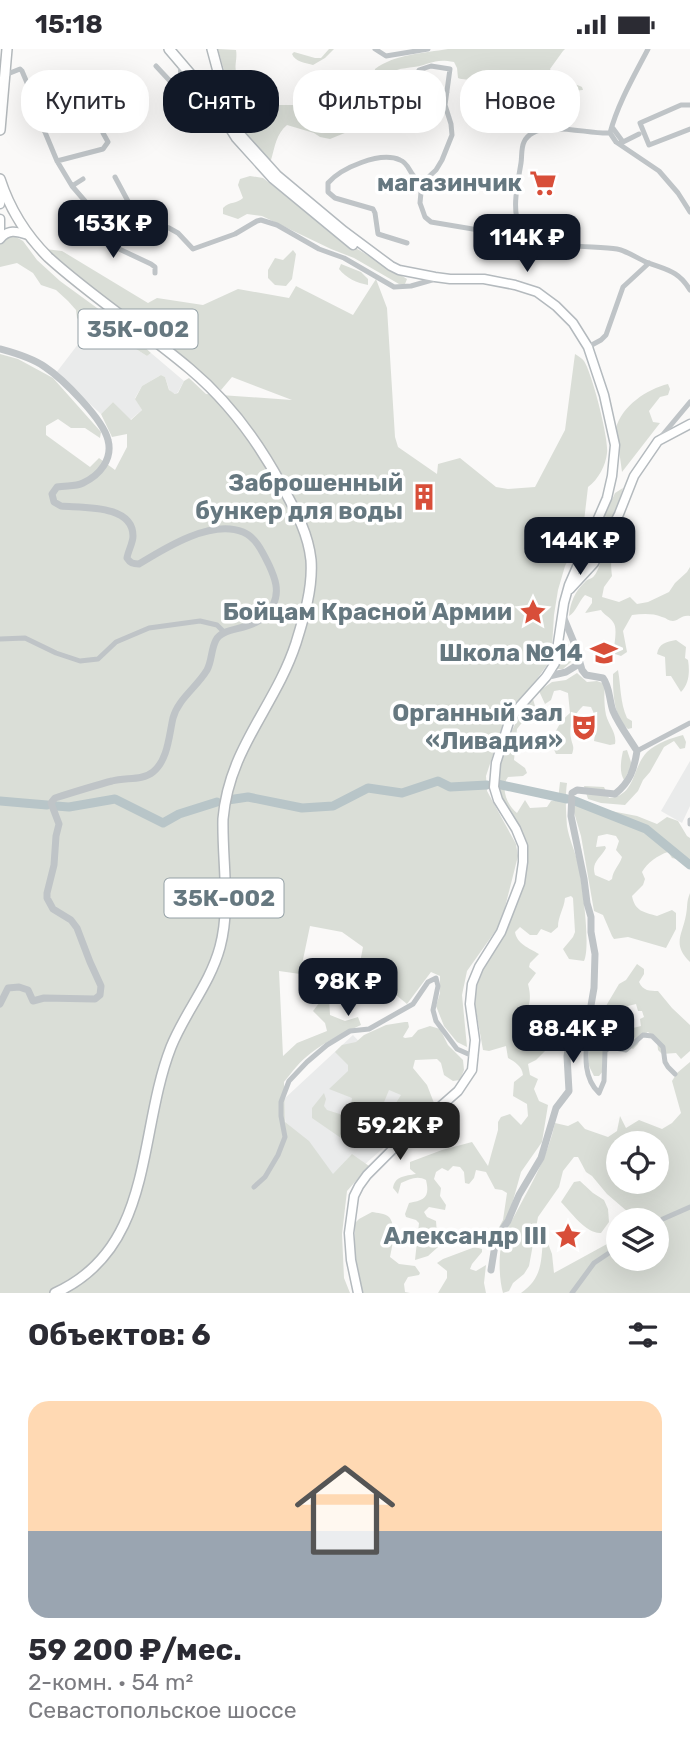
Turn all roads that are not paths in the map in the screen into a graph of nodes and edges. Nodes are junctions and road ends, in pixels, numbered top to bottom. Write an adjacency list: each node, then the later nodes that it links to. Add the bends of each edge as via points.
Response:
1 (5, 49): 16 (main road)
2 (170, 49): 7 (main road); 12 (main road)
3 (212, 49): 13 (main road)
4 (375, 49): 5 (street, via 386,56)
5 (428, 49)
6 (648, 49): 22 (street)
7 (181, 63): 10 (street); 11 (main road)
8 (156, 66): 15 (street)
9 (21, 70): 16 (street)
10 (181, 70)
11 (187, 70)
12 (188, 70)
13 (218, 70)
14 (421, 70): 17 (street, via 430,66 450,69)
15 (163, 74)
16 (3, 76): 21 (main road)
17 (447, 92): 32 (street, via 452,135 436,170)
18 (413, 97): 18 (street, via 380,92 369,121 388,125)
19 (690, 105): 20 (street, via 640,123 649,145)
20 (690, 129)
21 (0, 130)
22 (611, 130): 27 (street, via 622,142); 36 (street, via 616,142 659,171); 42 (street, via 551,128 534,131 524,142 515,206 520,227)
23 (45, 133): 28 (street)
24 (103, 133): 28 (street, via 108,142 103,149)
25 (234, 133): 46 (main road, via 273,179 341,236 389,270)
26 (239, 133): 46 (main road, via 277,175 367,250 399,270)
27 (639, 134)
28 (57, 161): 33 (street)
29 (115, 177): 37 (street)
30 (0, 179): 34 (main road, 35К-002)
31 (83, 179): 33 (street)
32 (423, 182): 42 (street, via 420,203 431,222); 43 (street, via 411,175 402,160 387,157 342,171 328,183 328,192 335,198 373,209 378,234)
33 (72, 186): 40 (street, via 97,215)
34 (1, 194): 35 (main road); 39 (main road, 35К-002)
35 (0, 204)
36 (690, 212)
37 (137, 218): 40 (street, via 116,224); 46 (street, via 169,228 193,249 257,221 267,221 394,287)
38 (0, 219): 41 (main road)
39 (24, 233): 41 (main road, via 6,232); 50 (main road, 35К-002, via 48,263)
40 (106, 234): 45 (street, via 117,248 155,267)
41 (0, 237)
42 (532, 239): 44 (street, via 619,250)
43 (407, 243)
44 (649, 263): 47 (street, via 674,272); 48 (street, via 623,287 606,335)
45 (155, 273)
46 (431, 277): 48 (main road, via 484,279 537,292 573,323)
47 (690, 290)
48 (586, 348): 54 (main road, via 604,395 615,445 607,498)
49 (0, 349): 59 (street, via 52,372 106,433 109,451 104,466 80,484 57,487 52,498 61,506 113,511 127,519 133,536 130,562 139,564 189,537 216,529 242,531 257,544 274,577 275,601 260,620)
50 (189, 372): 74 (main road, 35К-002, via 230,416 292,512 306,553 303,591 282,664 239,743 223,787 217,936 211,960 161,1064 131,1193 116,1232 97,1260 77,1277); 75 (main road, 35К-002, via 238,419 298,515 310,555 307,600 287,667 232,773 224,804 220,947 164,1067 126,1220 101,1262)
51 (690, 402): 53 (street)
52 (690, 424): 53 (main road)
53 (658, 441): 55 (main road, via 634,476)
54 (580, 556): 55 (main road, via 585,561); 56 (main road)
55 (596, 560): 56 (main road)
56 (566, 590): 57 (main road); 58 (main road)
57 (560, 605): 58 (main road); 62 (main road)
58 (562, 615): 61 (street); 62 (main road, via 557,656)
59 (224, 632): 60 (street, via 200,621 149,628 116,642 97,659 80,661 25,638); 65 (street, via 216,639 207,670 176,709 156,770 144,777 111,781 55,798 51,803 59,824 47,898 53,909 77,927 101,986 100,995 95,999 44,997 33,1001 28,990 13,987)
60 (0, 639)
61 (579, 664): 62 (street); 64 (street, via 586,675 607,683 617,720)
62 (544, 677): 67 (main road, via 509,722 496,763 494,787 523,846 523,862 501,932 472,984)
63 (690, 723): 64 (street)
64 (637, 751): 66 (street, via 626,785 615,794 572,793 571,816 595,954)
65 (0, 1003)
66 (588, 1023): 68 (street, via 587,1074 599,1093 605,1051 610,1047 626,1050 643,1035 652,1036 663,1047 665,1062); 73 (street, via 570,1039 569,1091 556,1108 541,1158 496,1239)
67 (473, 1056): 69 (street, via 457,1049 436,1021 433,1010 438,986 436,978 428,982 413,1005 327,1045 289,1081 281,1102 285,1137 265,1177); 76 (main road, via 472,1070 458,1091 367,1175 354,1196 349,1233)
68 (675, 1073)
69 (254, 1187)
70 (690, 1207): 71 (street)
71 (669, 1216)
72 (606, 1255): 77 (street, via 594,1263)
73 (491, 1270)
74 (45, 1293)
75 (55, 1293)
76 (358, 1293)
77 (572, 1293)

